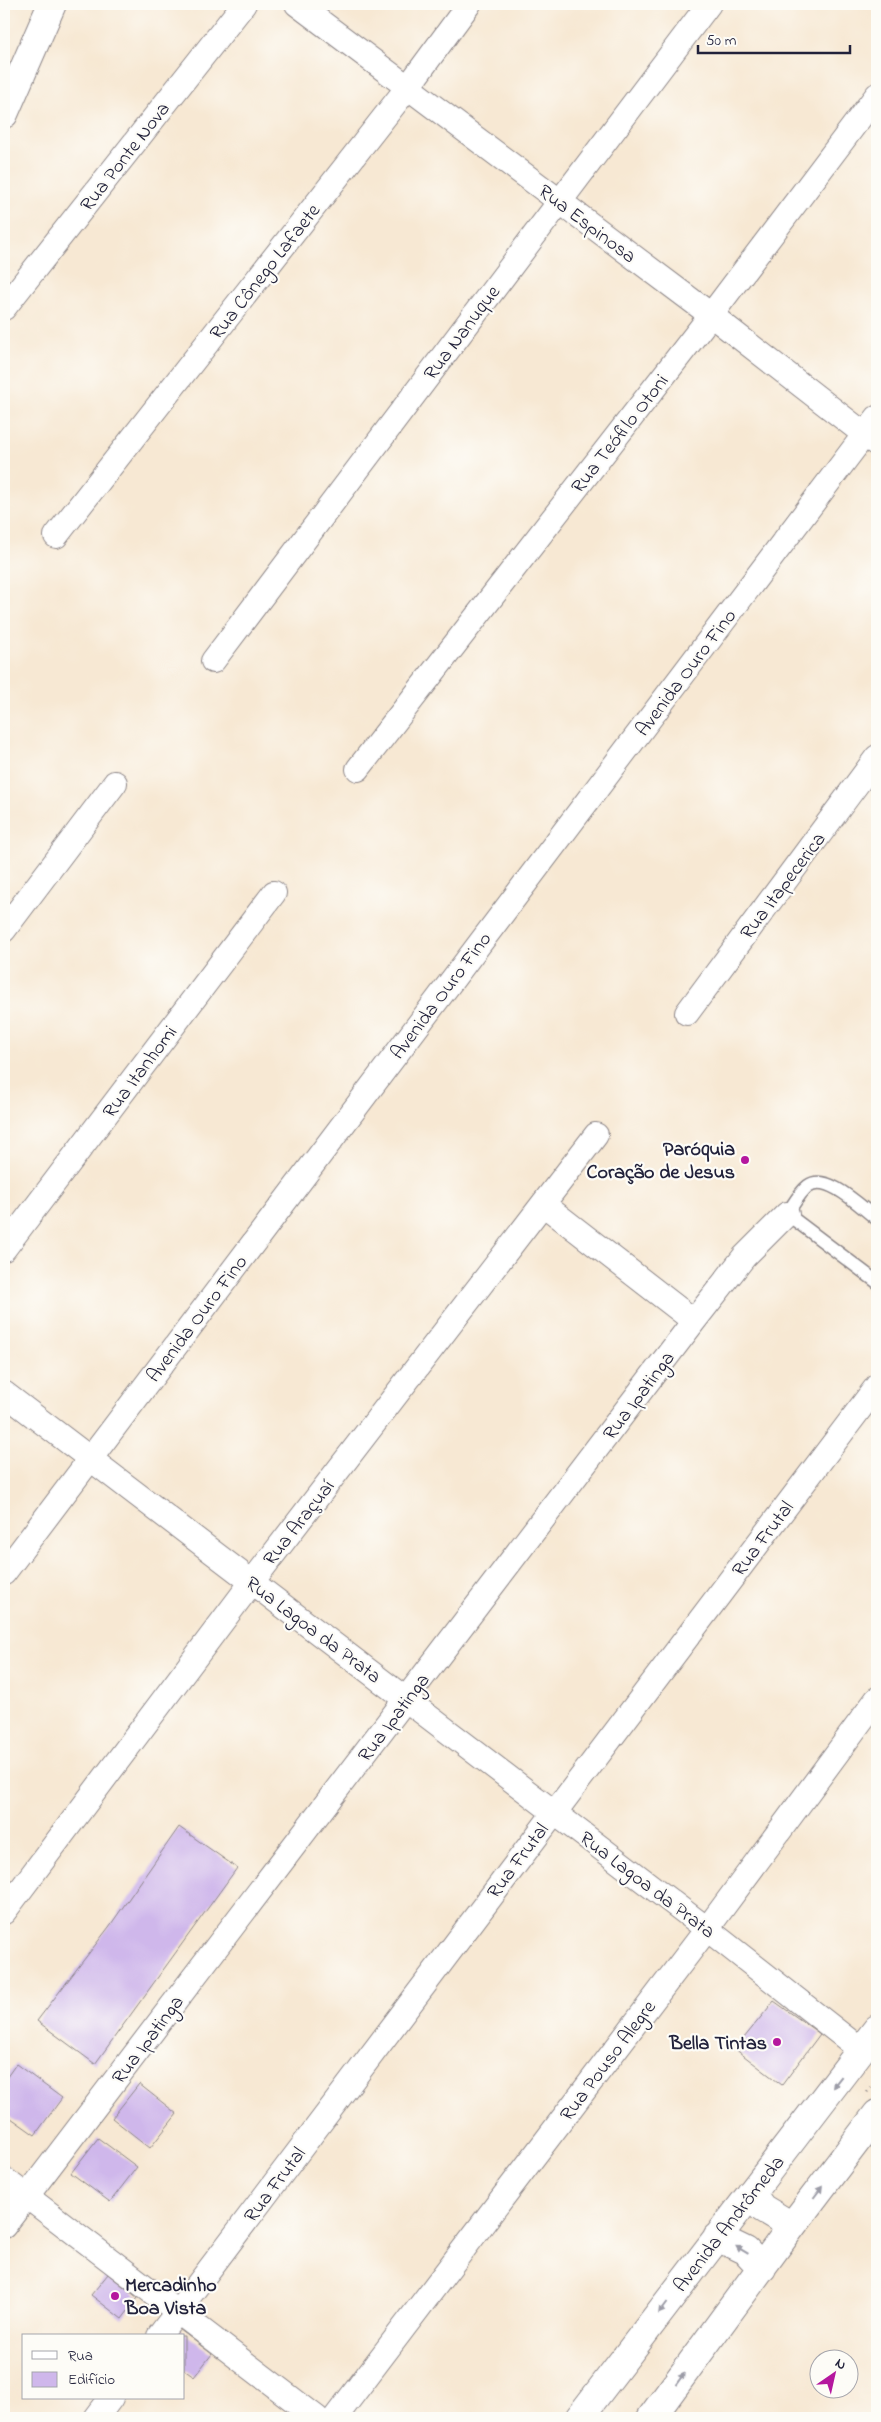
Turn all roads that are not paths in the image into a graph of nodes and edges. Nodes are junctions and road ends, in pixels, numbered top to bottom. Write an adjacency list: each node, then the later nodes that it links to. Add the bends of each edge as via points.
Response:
1 (52, 4): 8 (main road)
2 (244, 4): 10 (street, Rua Ponte Nova)
3 (297, 4): 6 (street, Rua Espinosa)
4 (469, 4): 6 (street, Rua Cônego Lafaete)
5 (709, 4): 9 (street, Rua Nanuque)
6 (408, 87): 9 (street, Rua Espinosa); 13 (street, Rua Cônego Lafaete)
7 (877, 95): 11 (street, Rua Teófilo Otoni)
8 (4, 114)
9 (559, 202): 11 (street, Rua Espinosa); 14 (street, Rua Nanuque)
10 (4, 308)
11 (711, 315): 12 (street, Rua Espinosa); 16 (street, Rua Teófilo Otoni)
12 (873, 432): 30 (street, Avenida Ouro Fino)
13 (56, 536)
14 (213, 661)
15 (877, 757): 20 (street, Rua Itapecerica)
16 (358, 769)
17 (115, 783): 19 (street)
18 (274, 893): 25 (street, Rua Itanhomi)
19 (4, 930)
20 (687, 1013)
21 (596, 1134): 22 (street, Rua Araçuaí)
22 (542, 1204): 27 (street); 32 (street, Rua Araçuaí)
23 (787, 1214): 24 (lane, via 808,1186 818,1182 829,1183); 26 (lane); 27 (street, Rua Ipatinga, via 744,1257)
24 (877, 1219)
25 (4, 1249)
26 (877, 1282)
27 (694, 1321): 34 (street, Rua Ipatinga)
28 (877, 1386): 35 (street, Rua Frutal)
29 (4, 1393): 30 (street, Rua Lagoa da Prata)
30 (89, 1459): 31 (street, Avenida Ouro Fino); 32 (street, Rua Lagoa da Prata)
31 (4, 1573)
32 (252, 1582): 34 (street, Rua Lagoa da Prata); 36 (street, Rua Araçuaí)
33 (877, 1699): 37 (street, Rua Pouso Alegre)
34 (406, 1700): 35 (street, Rua Lagoa da Prata); 43 (street, Rua Ipatinga)
35 (554, 1811): 37 (street, Rua Lagoa da Prata); 48 (street, Rua Frutal)
36 (4, 1912)
37 (707, 1928): 39 (street, Rua Lagoa da Prata); 53 (street, Rua Pouso Alegre)
38 (877, 2029): 39 (main road, Avenida Andrômeda)
39 (861, 2050): 42 (main road, Avenida Andrômeda, one-way to 42)
40 (877, 2114): 45 (main road, one-way to 40)
41 (4, 2179): 43 (street)
42 (751, 2193): 45 (main road, via 762,2208); 46 (main road, Avenida Andrômeda)
43 (27, 2196): 44 (street, Rua Ipatinga); 48 (street)
44 (4, 2226)
45 (792, 2226): 47 (main road)
46 (717, 2237): 47 (main road, one-way to 46, via 746,2252); 54 (main road, Avenida Andrômeda, one-way to 54)
47 (762, 2268): 55 (main road, one-way to 47)
48 (178, 2312): 49 (street, Rua Frutal); 52 (street)
49 (161, 2334)
50 (110, 2400): 51 (street)
51 (96, 2418)
52 (317, 2418)
53 (335, 2418)
54 (579, 2418)
55 (651, 2418)

